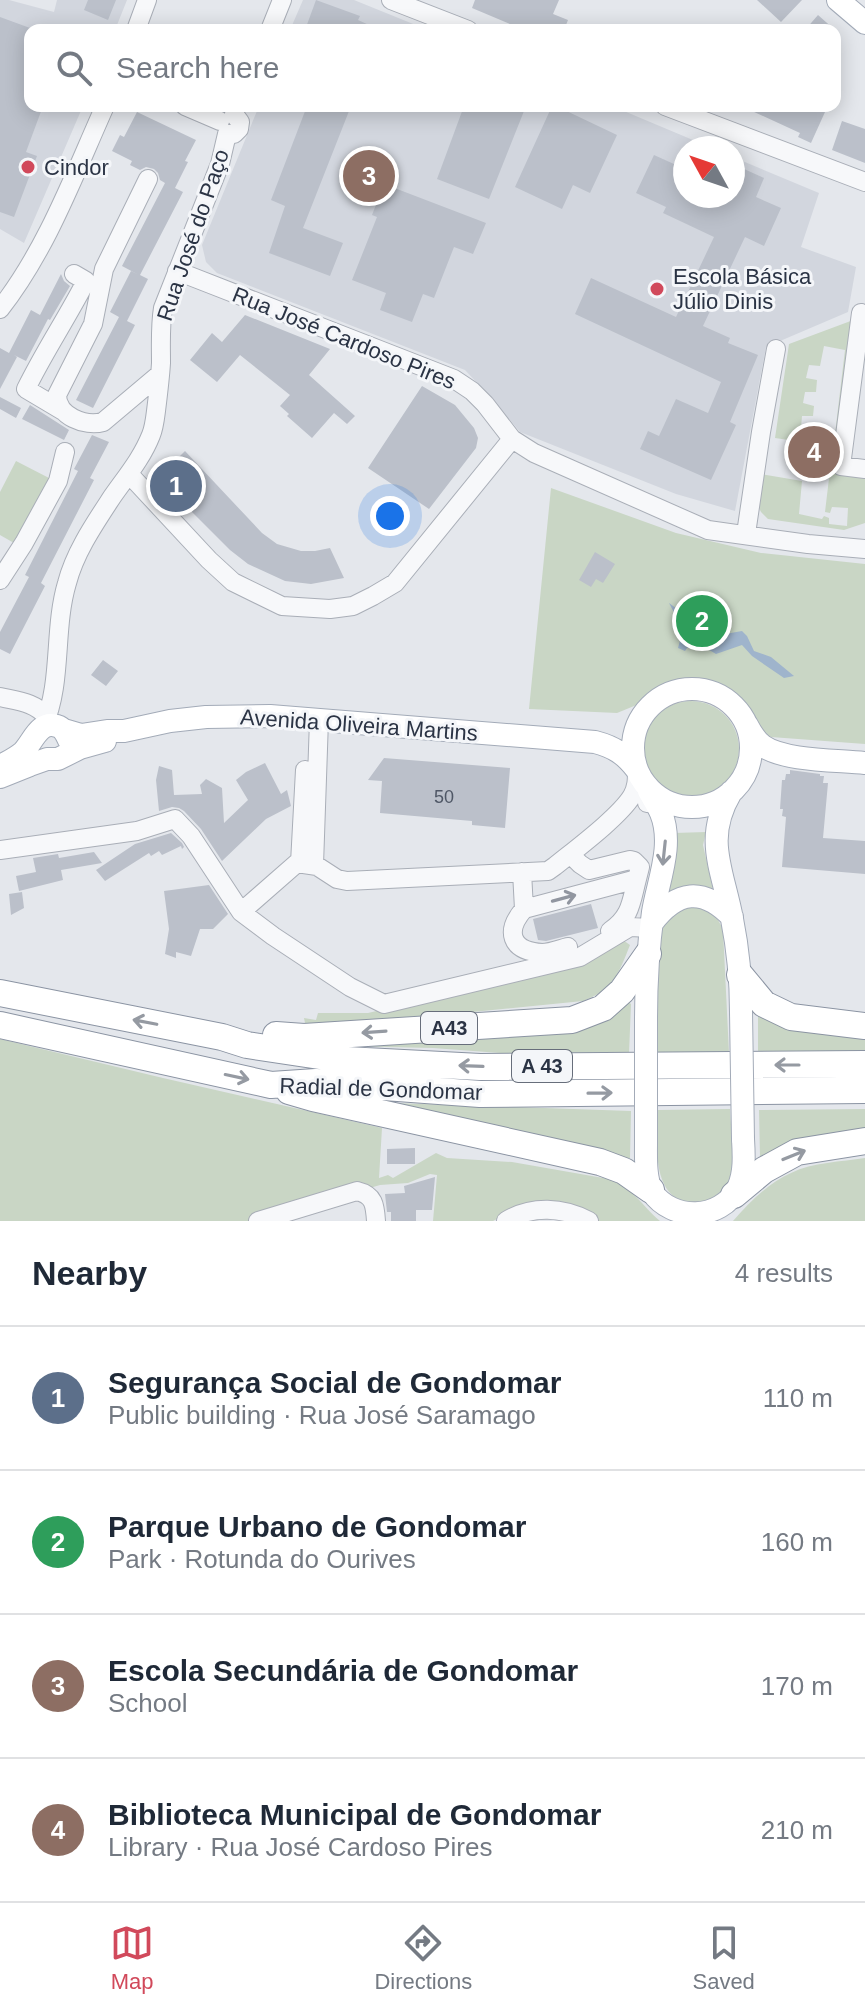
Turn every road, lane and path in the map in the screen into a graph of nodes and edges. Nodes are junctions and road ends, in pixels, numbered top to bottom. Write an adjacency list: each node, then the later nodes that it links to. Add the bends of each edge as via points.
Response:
1 (147, 0): 6 (street)
2 (282, 0): 7 (street)
3 (391, 0): 8 (street)
4 (838, 0): 5 (main road)
5 (865, 23)
6 (138, 24)
7 (272, 24)
8 (453, 24)
9 (102, 112): 17 (street, via 52,227)
10 (205, 112): 12 (street)
11 (681, 112): 14 (street)
12 (229, 119): 15 (street, Rua José do Paço, via 220,164)
13 (148, 179): 21 (street, via 104,269 93,324 57,395)
14 (865, 182)
15 (177, 271): 20 (street, Rua José do Paço, via 161,323); 22 (street, Rua José Cardoso Pires, via 454,379 485,404)
16 (74, 274): 21 (street, via 86,281 26,389)
17 (0, 309)
18 (861, 313): 24 (street, via 841,466)
19 (776, 349): 26 (street)
20 (160, 374): 21 (street, via 103,422 83,422); 25 (street, Rua José do Paço, via 152,433)
21 (63, 411)
22 (512, 439): 25 (street, via 395,583 353,606 330,609 282,606 233,582); 27 (street, Rua José Cardoso Pires, via 534,453)
23 (65, 452): 30 (street, via 58,481)
24 (865, 469)
25 (129, 474): 35 (street, Rua José do Paço, via 70,572 61,607)
26 (747, 527): 27 (street, Rua José Cardoso Pires); 28 (street, Rua José Cardoso Pires)
27 (718, 528): 29 (street, Rua José Cardoso Pires)
28 (865, 538)
29 (865, 549)
30 (2, 572)
31 (0, 697): 35 (street, via 41,709)
32 (641, 717): 34 (main road, via 669,693 705,690 736,708); 37 (main road, Avenida Oliveira Martins, via 629,730); 44 (main road, via 633,752)
33 (313, 719): 36 (main road, Avenida Oliveira Martins, via 206,717); 37 (main road, Avenida Oliveira Martins); 48 (street)
34 (746, 724): 38 (main road, via 763,746); 43 (main road, via 749,761)
35 (50, 727): 36 (main road, Avenida Oliveira Martins, via 81,735); 39 (main road, via 69,741 66,752); 39 (main road, via 34,742 37,753); 41 (main road)
36 (124, 731): 39 (main road, Avenida Oliveira Martins)
37 (595, 742): 44 (main road, Avenida Oliveira Martins, via 625,755)
38 (792, 756): 40 (main road); 43 (main road, via 761,762)
39 (55, 758): 42 (main road, Avenida Oliveira Martins)
40 (865, 763)
41 (0, 766)
42 (0, 777)
43 (737, 785): 44 (main road, via 715,802 697,807); 53 (main road, via 723,804 716,836)
44 (655, 791): 45 (street); 45 (street, via 636,787); 54 (main road, one-way to 54, via 665,827 665,855)
45 (621, 809): 47 (street)
46 (0, 850): 52 (street, via 137,831 175,819)
47 (570, 854): 49 (street, via 548,871); 50 (street, via 589,870 634,861 640,867)
48 (307, 864): 49 (street, via 347,881); 52 (street, via 288,869)
49 (522, 872): 51 (street)
50 (637, 879): 51 (street, one-way to 50); 51 (street, via 625,918 593,941 544,953 524,948 513,932)
51 (523, 911)
52 (241, 912): 54 (street, via 384,1004 580,957 630,927)
53 (732, 917): 54 (main road, via 703,896 687,897 661,912); 55 (main road)
54 (650, 935): 59 (highway, A43, one-way to 59, via 622,991 603,1008 572,1020); 64 (main road, bridge, via 646,1143 649,1181)
55 (740, 975): 58 (highway, via 764,1004 791,1017); 65 (main road, bridge, via 741,1180)
56 (0, 993): 59 (highway, Radial de Gondomar / A 43, one-way to 56)
57 (0, 1025): 61 (highway, Radial de Gondomar / A 43, one-way to 61)
58 (865, 1026)
59 (222, 1037): 60 (highway, Radial de Gondomar / A 43, one-way to 59, via 480,1067 346,1060)
60 (865, 1064)
61 (271, 1085): 62 (highway, Radial de Gondomar / A 43, one-way to 62, via 316,1082 480,1094); 64 (highway, via 600,1162 624,1171)
62 (865, 1090)
63 (865, 1141): 65 (highway, one-way to 63, via 764,1170 797,1152)
64 (665, 1207): 65 (main road, via 690,1217)
65 (720, 1209)
66 (258, 1221): 67 (street, via 357,1191 375,1204)
67 (376, 1221)
68 (506, 1221): 69 (street, via 553,1209)
69 (589, 1221)

